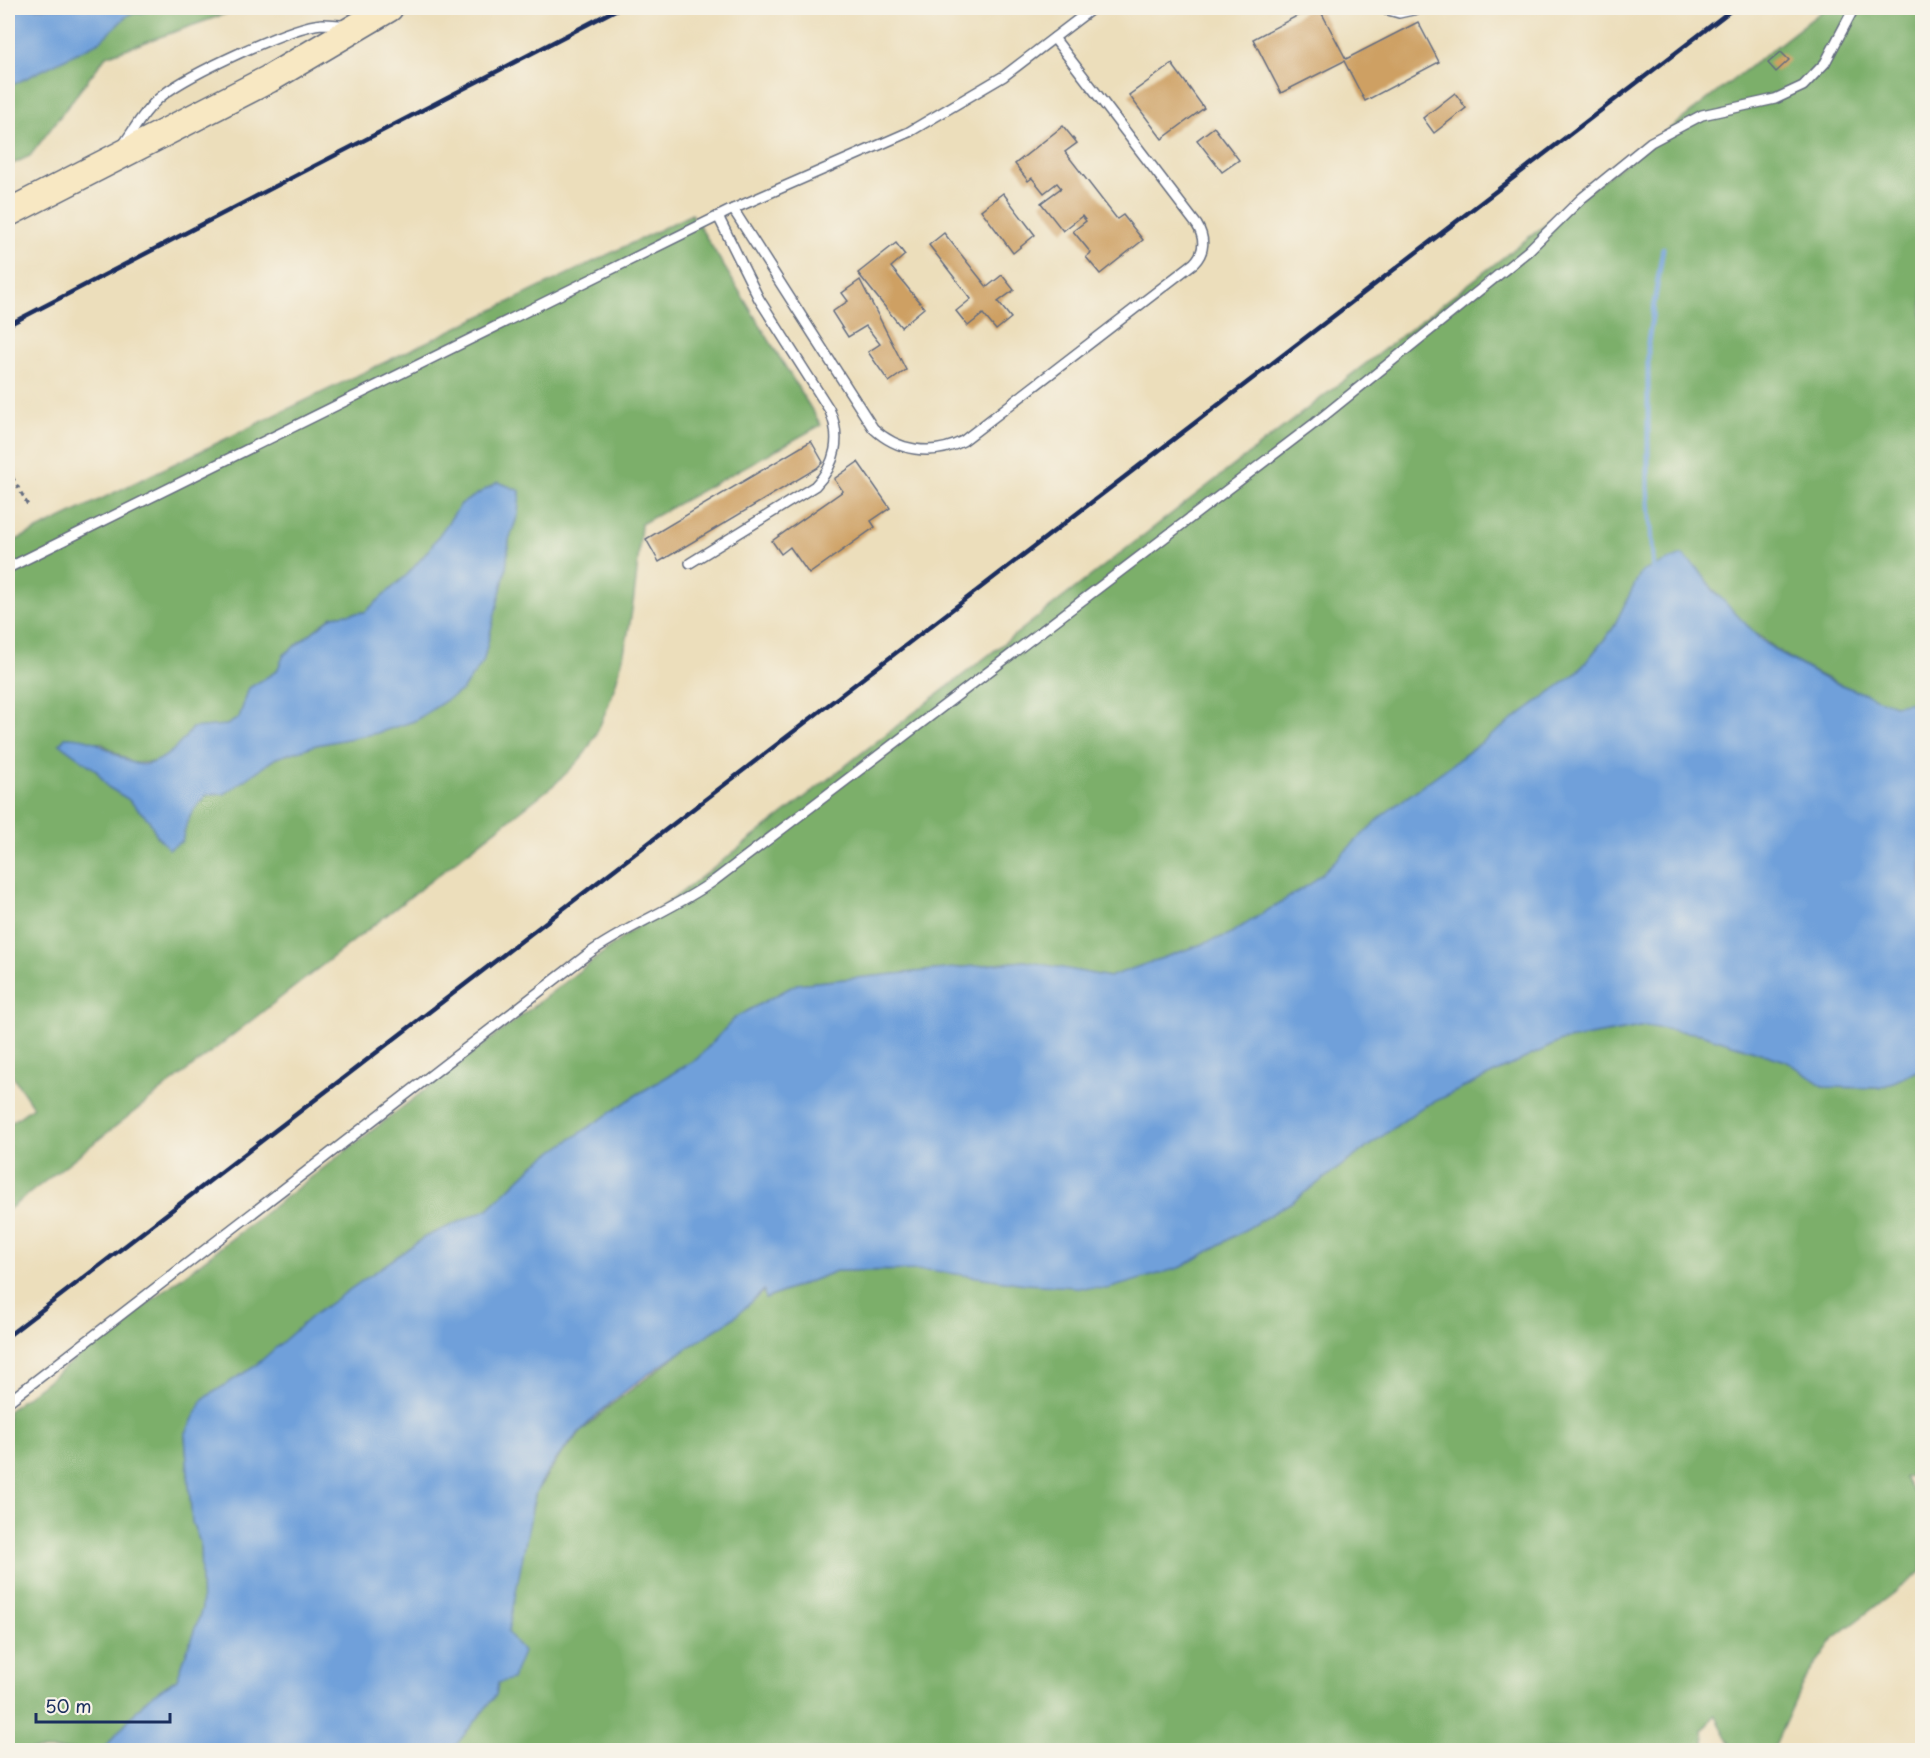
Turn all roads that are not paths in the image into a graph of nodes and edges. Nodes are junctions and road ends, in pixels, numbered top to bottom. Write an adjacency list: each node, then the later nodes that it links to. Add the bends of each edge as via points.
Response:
1 (389, 8): 6 (street)
2 (1093, 8): 7 (lane)
3 (1381, 8): 4 (lane, via 1399,12)
4 (1422, 8)
5 (1854, 8): 14 (lane, via 1825,63 1803,86 1775,99 1702,115 1651,142 1581,198 1528,251 1275,454 707,886 588,954)
6 (356, 26): 8 (street, via 269,79); 8 (lane, via 321,24 283,34 182,83 147,110)
7 (1054, 38): 9 (lane, via 1004,76 930,121); 9 (lane, via 1197,225 1203,239 1202,250 1194,263 963,441 940,449 916,450 892,442 873,428)
8 (111, 162): 10 (street)
9 (733, 209): 11 (lane)
10 (8, 213)
11 (718, 216): 12 (lane, via 759,299 829,409 836,443 828,470 815,486); 13 (lane)
12 (690, 563)
13 (8, 568)
14 (8, 1402)

